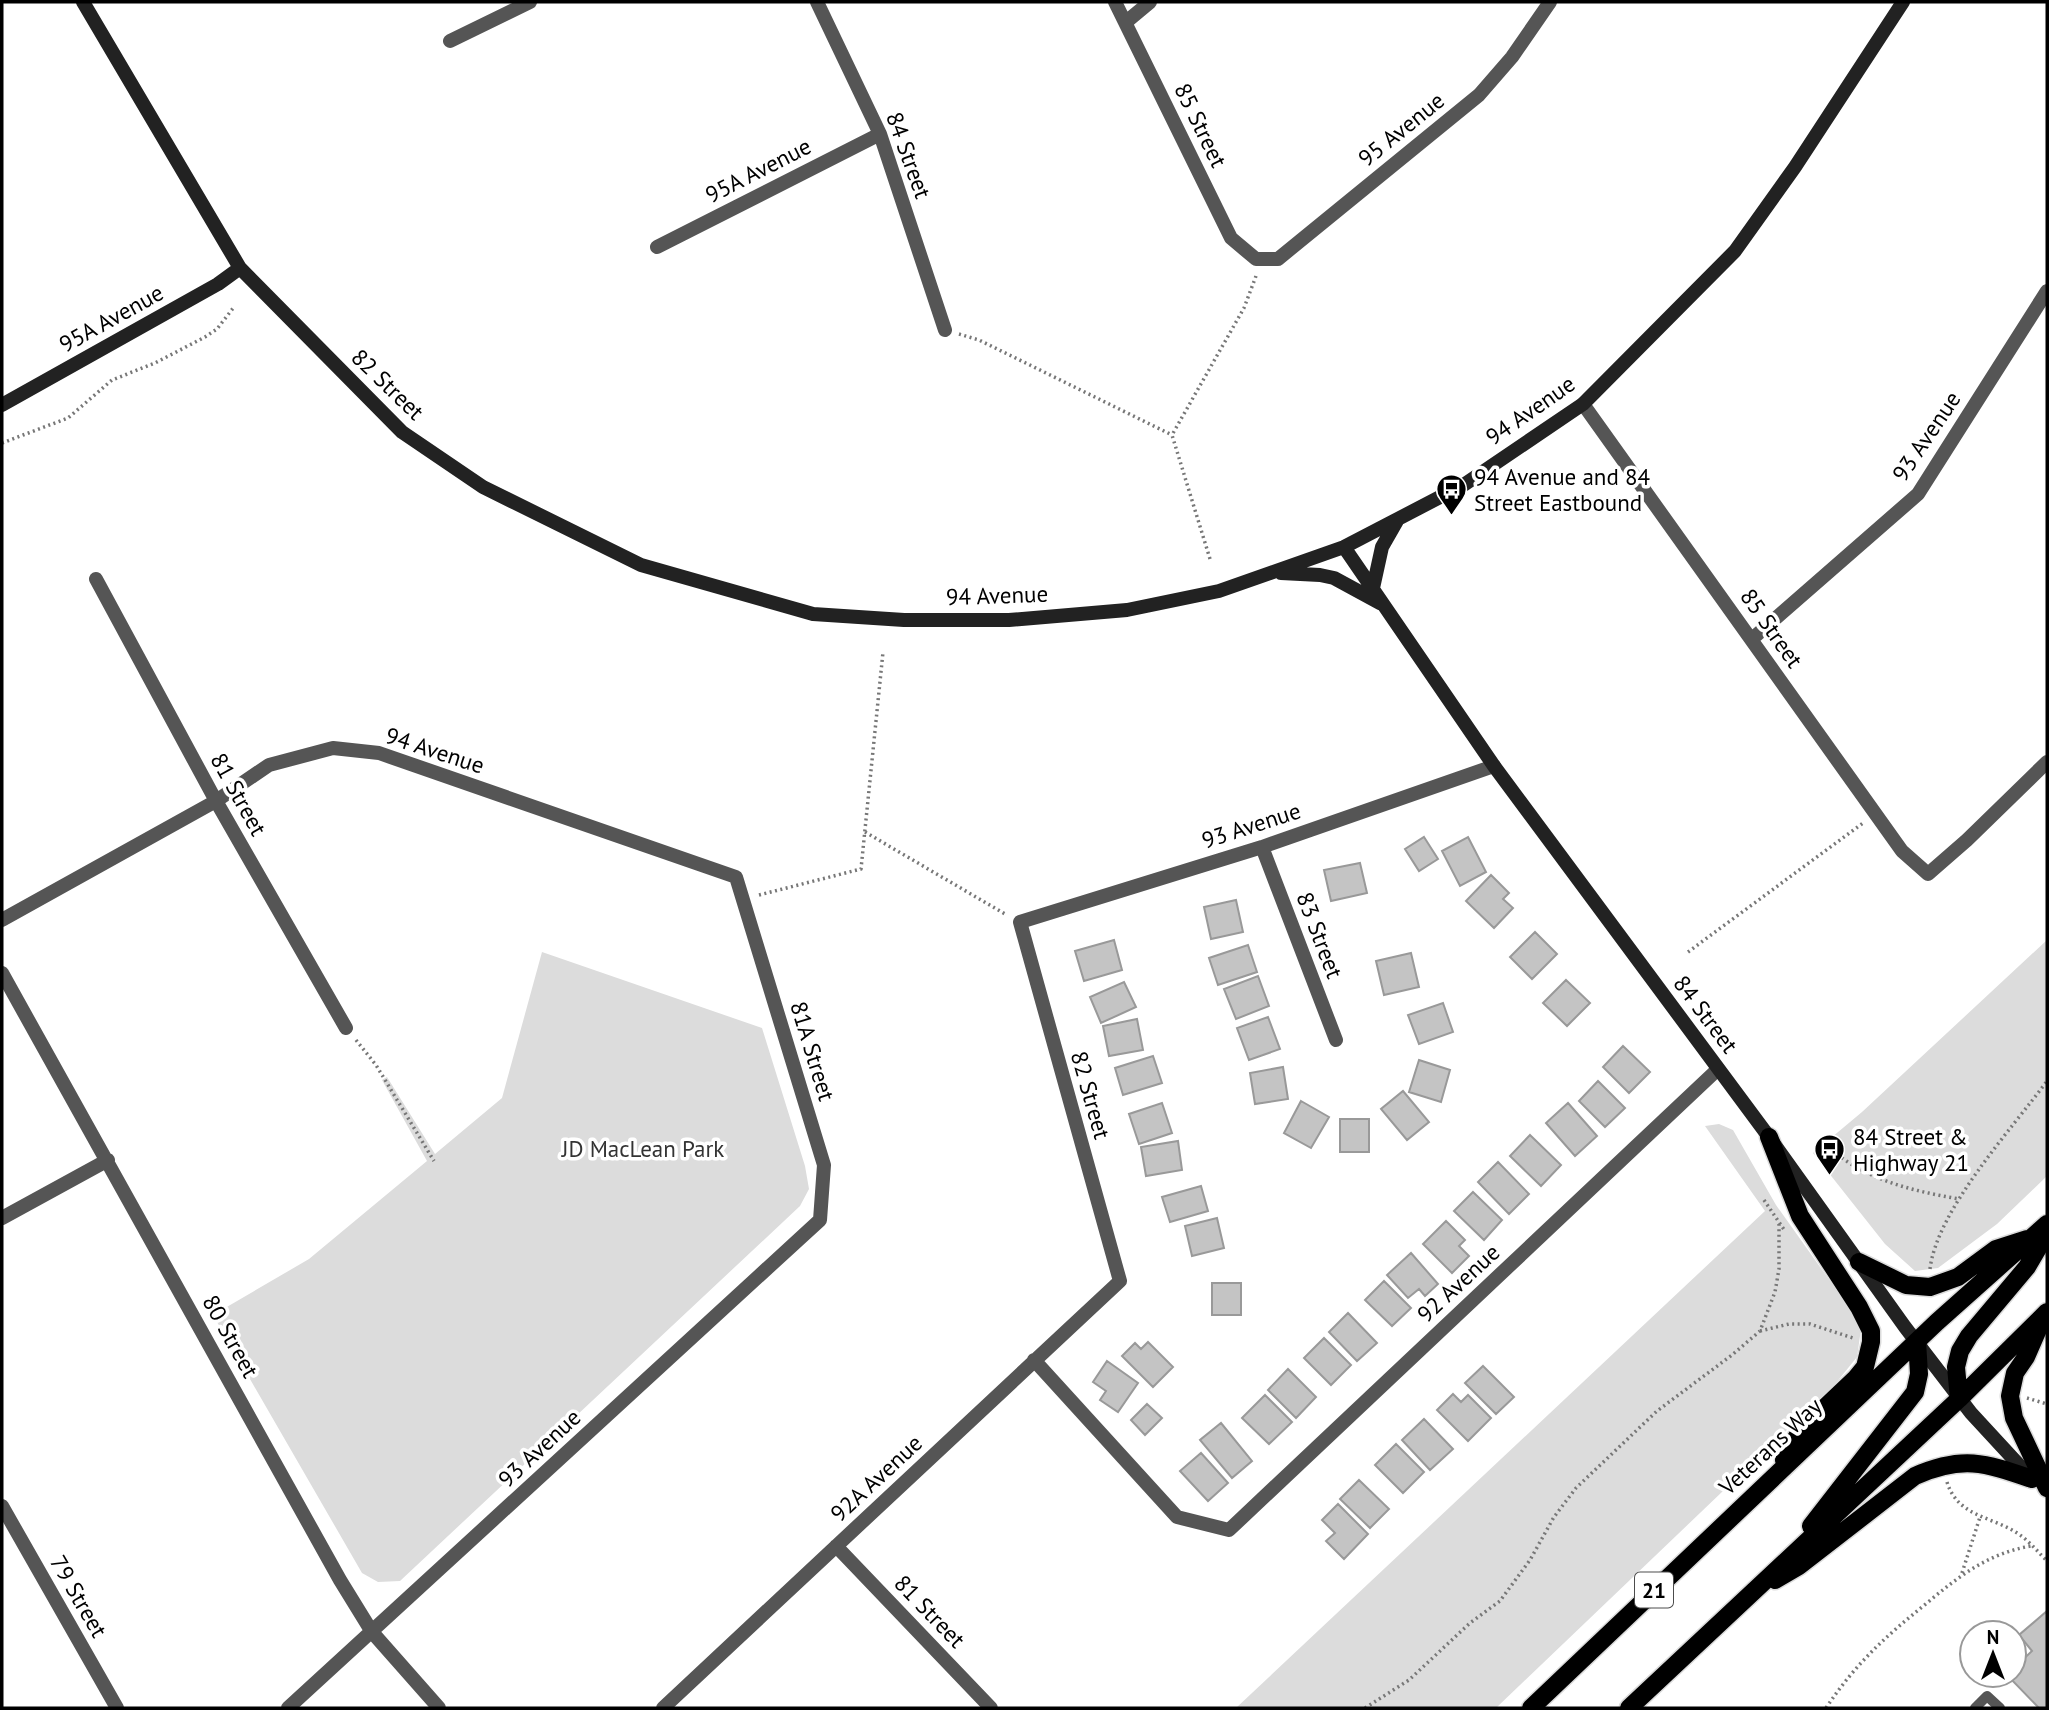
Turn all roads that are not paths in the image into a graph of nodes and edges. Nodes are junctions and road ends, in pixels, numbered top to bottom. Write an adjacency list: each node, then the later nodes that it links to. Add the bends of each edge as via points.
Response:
1 (83, 2): 13 (street, 82 Street)
2 (530, 2): 9 (street)
3 (817, 2): 10 (street, 84 Street)
4 (1115, 2): 8 (street, 85 Street)
5 (1150, 2): 8 (street)
6 (1550, 2): 12 (street, 95 Avenue, via 1479,95 1278,259)
7 (1903, 2): 16 (street, 94 Avenue, via 1735,251)
8 (1126, 22): 12 (street, 85 Street, via 1231,238)
9 (450, 41)
10 (880, 134): 11 (street, 95A Avenue); 15 (street, 84 Street)
11 (657, 247)
12 (1259, 259)
13 (240, 268): 17 (street, 95A Avenue); 24 (street, 82 Street, via 402,432 483,487 641,565)
14 (2047, 291): 25 (street, 93 Avenue, via 1918,494)
15 (945, 330)
16 (1583, 404): 18 (street, 94 Avenue, via 1465,484); 25 (street, 85 Street)
17 (2, 405)
18 (1399, 518): 19 (street, 94 Avenue); 22 (street, via 1382,547)
19 (1344, 547): 20 (street, 94 Avenue); 22 (street, 84 Street)
20 (1271, 573): 23 (street, via 1334,578); 24 (street, 94 Avenue, via 1219,591 1113,612 1009,620)
21 (96, 579): 28 (street, 81 Street)
22 (1373, 588): 23 (street, 84 Street)
23 (1384, 605): 27 (street, 84 Street)
24 (813, 614)
25 (1752, 639): 26 (street, 85 Street, via 1902,851 1928,874)
26 (2047, 762)
27 (1494, 766): 29 (street, 93 Avenue); 36 (street, 84 Street)
28 (216, 801): 30 (street, 94 Avenue, via 269,765 333,748 379,753 736,877); 31 (street, 94 Avenue); 34 (street, 81 Street)
29 (1262, 847): 32 (street, 93 Avenue); 35 (street, 83 Street)
30 (743, 897): 40 (street, 81A Street, via 824,1165)
31 (2, 920)
32 (1020, 922): 44 (street, 82 Street)
33 (2, 973): 38 (street, 80 Street)
34 (346, 1028)
35 (1336, 1040)
36 (1718, 1069): 37 (street, 84 Street); 47 (street, 92 Avenue, via 1229,1530 1177,1517)
37 (1769, 1137): 43 (street, 84 Street); 49 (main road, via 1800,1216 1871,1331 1864,1367 1800,1431)
38 (108, 1160): 39 (street); 56 (street, 80 Street)
39 (2, 1218)
40 (820, 1220): 56 (street, 93 Avenue)
41 (2047, 1224): 42 (main road, Veterans Way / 21)
42 (2040, 1235): 43 (main road, via 1996,1249 1958,1277 1930,1287 1906,1285); 46 (main road, Veterans Way / 21); 48 (main road, via 2027,1267 1960,1351 1956,1367)
43 (1859, 1262): 46 (street, 84 Street)
44 (1120, 1281): 47 (street, 92A Avenue)
45 (2046, 1313): 48 (main road); 50 (main road, via 2015,1373 2010,1396)
46 (1917, 1341): 48 (street, 84 Street); 49 (main road, Veterans Way / 21); 54 (main road, via 1915,1392)
47 (1034, 1360): 53 (street, 92A Avenue)
48 (1959, 1399): 50 (street, 84 Street); 54 (main road)
49 (1778, 1472): 62 (main road, Veterans Way / 21)
50 (2040, 1483): 51 (street, 84 Street); 55 (main road, via 1971,1462 1915,1476 1799,1566)
51 (2047, 1495)
52 (2, 1506): 57 (street, 79 Street)
53 (836, 1546): 60 (street, 92A Avenue); 61 (street, 81 Street)
54 (1788, 1558): 55 (main road)
55 (1745, 1598): 63 (main road)
56 (372, 1632): 58 (street, 93 Avenue); 59 (street, 80 Street)
57 (117, 1708)
58 (288, 1708)
59 (439, 1708)
60 (663, 1708)
61 (991, 1708)
62 (1531, 1708)
63 (1629, 1708)
64 (1975, 1708): 65 (lane, via 1987,1696)
65 (2000, 1708)

